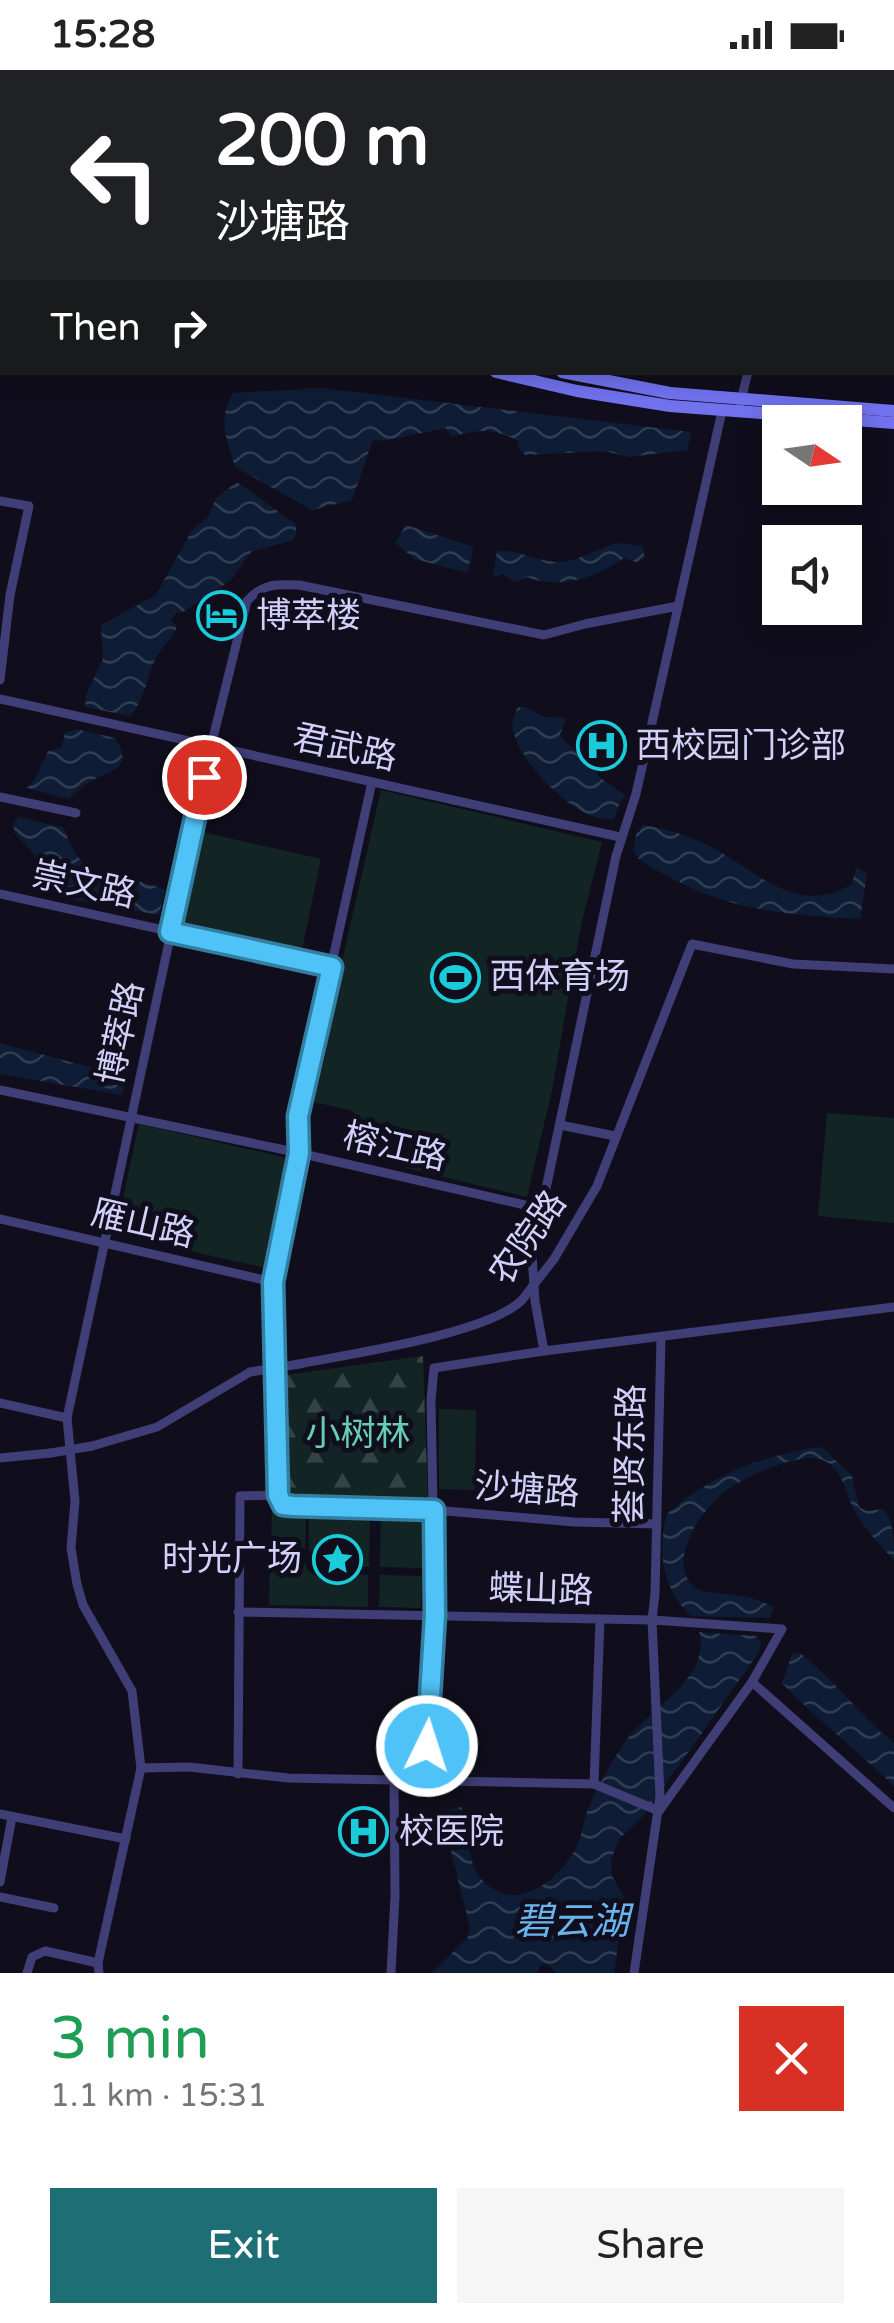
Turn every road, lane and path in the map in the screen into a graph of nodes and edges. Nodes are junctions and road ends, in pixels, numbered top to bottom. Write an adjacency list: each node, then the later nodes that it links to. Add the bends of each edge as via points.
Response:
1 (514, 375): 5 (main road)
2 (577, 375): 4 (main road)
3 (747, 375): 4 (street)
4 (739, 405): 5 (main road); 6 (main road); 7 (main road)
5 (722, 411): 9 (street)
6 (894, 411)
7 (894, 423)
8 (0, 501): 10 (street, via 29,506)
9 (678, 606): 12 (street, 博萃路, via 544,635 300,585 258,588 247,601); 16 (street, via 636,794)
10 (0, 680)
11 (0, 699): 12 (street, 君武路)
12 (210, 746): 13 (street, 君武路); 18 (street, 博萃路)
13 (372, 782): 16 (street, 君武路); 19 (street)
14 (0, 797): 15 (street)
15 (76, 813)
16 (620, 837): 23 (street)
17 (0, 894): 18 (street, 崇文路)
18 (170, 932): 19 (street, 崇文路); 22 (street, 博萃路)
19 (332, 967): 25 (street, via 298,1116)
20 (894, 970): 24 (street, 农院路, via 794,964 692,944)
21 (0, 1090): 22 (street, 榕江路)
22 (131, 1118): 25 (street, 榕江路); 28 (street, 博萃路)
23 (560, 1125): 24 (street); 26 (street)
24 (615, 1136): 35 (street, 农院路, bridge, via 590,1198 554,1259 522,1300 495,1319 250,1372 157,1427 92,1446)
25 (299, 1153): 26 (street, 榕江路); 29 (street)
26 (542, 1208): 32 (street, via 532,1277)
27 (0, 1219): 28 (street, 雁山路)
28 (103, 1243): 29 (street, 雁山路); 34 (street, 博萃路)
29 (273, 1282): 36 (street)
30 (894, 1307): 31 (street)
31 (661, 1338): 32 (street); 38 (street, 荟贤东路)
32 (544, 1351): 37 (street, via 432,1371)
33 (0, 1403): 34 (street)
34 (67, 1418): 44 (street, 博萃路, via 75,1502 70,1548 83,1605 132,1690)
35 (0, 1458)
36 (278, 1495): 37 (street, 沙塘路, via 283,1505 293,1506); 39 (street, via 240,1496)
37 (434, 1510): 38 (street, 沙塘路); 40 (street)
38 (657, 1524): 42 (street, 荟贤东路)
39 (238, 1612): 40 (street, 蝶山路); 45 (street)
40 (435, 1615): 41 (street, 蝶山路); 47 (street)
41 (600, 1619): 42 (street, 蝶山路); 48 (street)
42 (652, 1620): 43 (street, 蝶山路, via 782,1629); 50 (street, 荟贤东路, via 660,1796)
43 (752, 1682): 49 (street); 50 (street)
44 (141, 1768): 45 (street); 53 (street, 博萃路)
45 (238, 1774): 46 (street)
46 (394, 1779): 47 (street); 59 (street)
47 (424, 1779): 48 (street)
48 (597, 1784): 50 (street)
49 (894, 1808)
50 (655, 1809): 60 (street, 荟贤东路)
51 (0, 1814): 52 (street)
52 (12, 1817): 53 (street); 54 (street)
53 (126, 1840): 57 (street, 博萃路)
54 (0, 1882)
55 (0, 1897): 56 (street)
56 (54, 1908)
57 (98, 1968): 58 (street, via 46,1951 32,1957)
58 (27, 1973)
59 (391, 1973)
60 (634, 1973)

